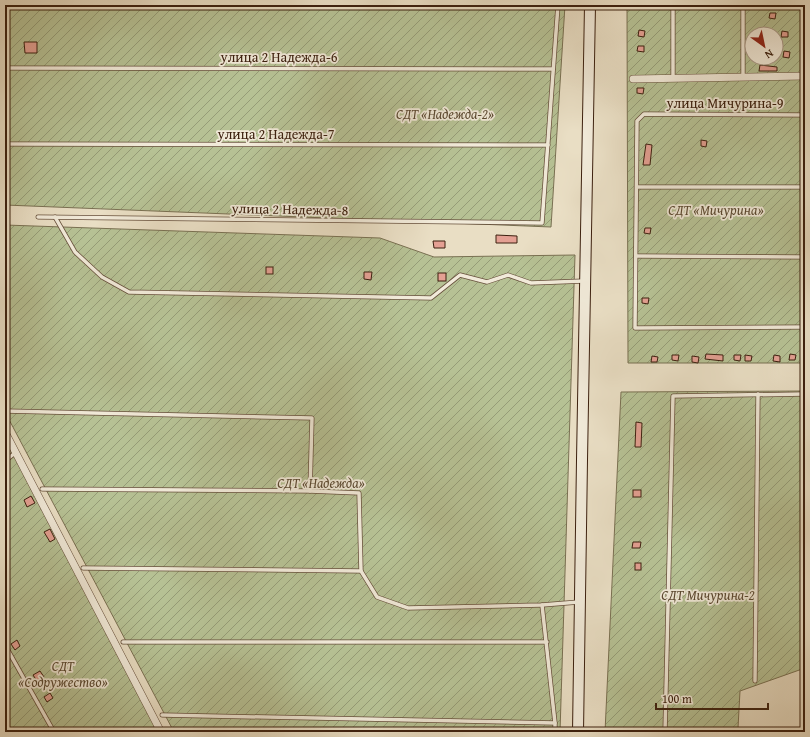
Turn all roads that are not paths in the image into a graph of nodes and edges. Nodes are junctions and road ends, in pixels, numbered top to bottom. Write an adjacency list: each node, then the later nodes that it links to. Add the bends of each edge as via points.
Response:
1 (558, 5): 7 (lane)
2 (590, 5): 21 (street)
3 (672, 5): 11 (lane)
4 (743, 5): 9 (lane)
5 (805, 61): 8 (lane)
6 (5, 68): 7 (lane, улица 2 Надежда-6)
7 (553, 69): 14 (lane)
8 (804, 76): 9 (street)
9 (743, 78): 11 (street)
10 (633, 79): 11 (street)
11 (672, 79)
12 (805, 114): 15 (lane, улица Мичурина-9, via 644,114 637,121)
13 (5, 144): 14 (lane, улица 2 Надежда-7)
14 (548, 145): 18 (lane, улица 2 Надежда-8, via 542,223)
15 (637, 187): 16 (lane); 19 (lane)
16 (805, 187)
17 (38, 217): 18 (lane, улица 2 Надежда-8)
18 (55, 217): 21 (lane, via 75,252 102,277 129,292 431,298 460,275 487,282 508,275 531,284)
19 (636, 256): 20 (lane); 22 (lane, via 635,328)
20 (805, 257)
21 (585, 281): 33 (street)
22 (805, 328)
23 (758, 394): 24 (lane); 38 (lane); 45 (lane, via 673,396)
24 (805, 394)
25 (5, 411): 30 (lane, via 312,418)
26 (5, 432): 27 (street)
27 (16, 453): 28 (lane); 42 (street)
28 (5, 461)
29 (42, 489): 30 (lane)
30 (310, 491): 32 (lane, via 359,493)
31 (84, 568): 32 (lane)
32 (361, 571): 34 (lane, via 377,597 408,608)
33 (580, 602): 34 (lane); 44 (street)
34 (542, 605): 36 (lane)
35 (122, 642): 36 (lane)
36 (547, 642): 40 (lane)
37 (5, 645): 41 (lane)
38 (756, 681)
39 (162, 715): 40 (lane)
40 (555, 723): 43 (lane)
41 (54, 732)
42 (161, 732)
43 (554, 732)
44 (578, 732)
45 (665, 732)

